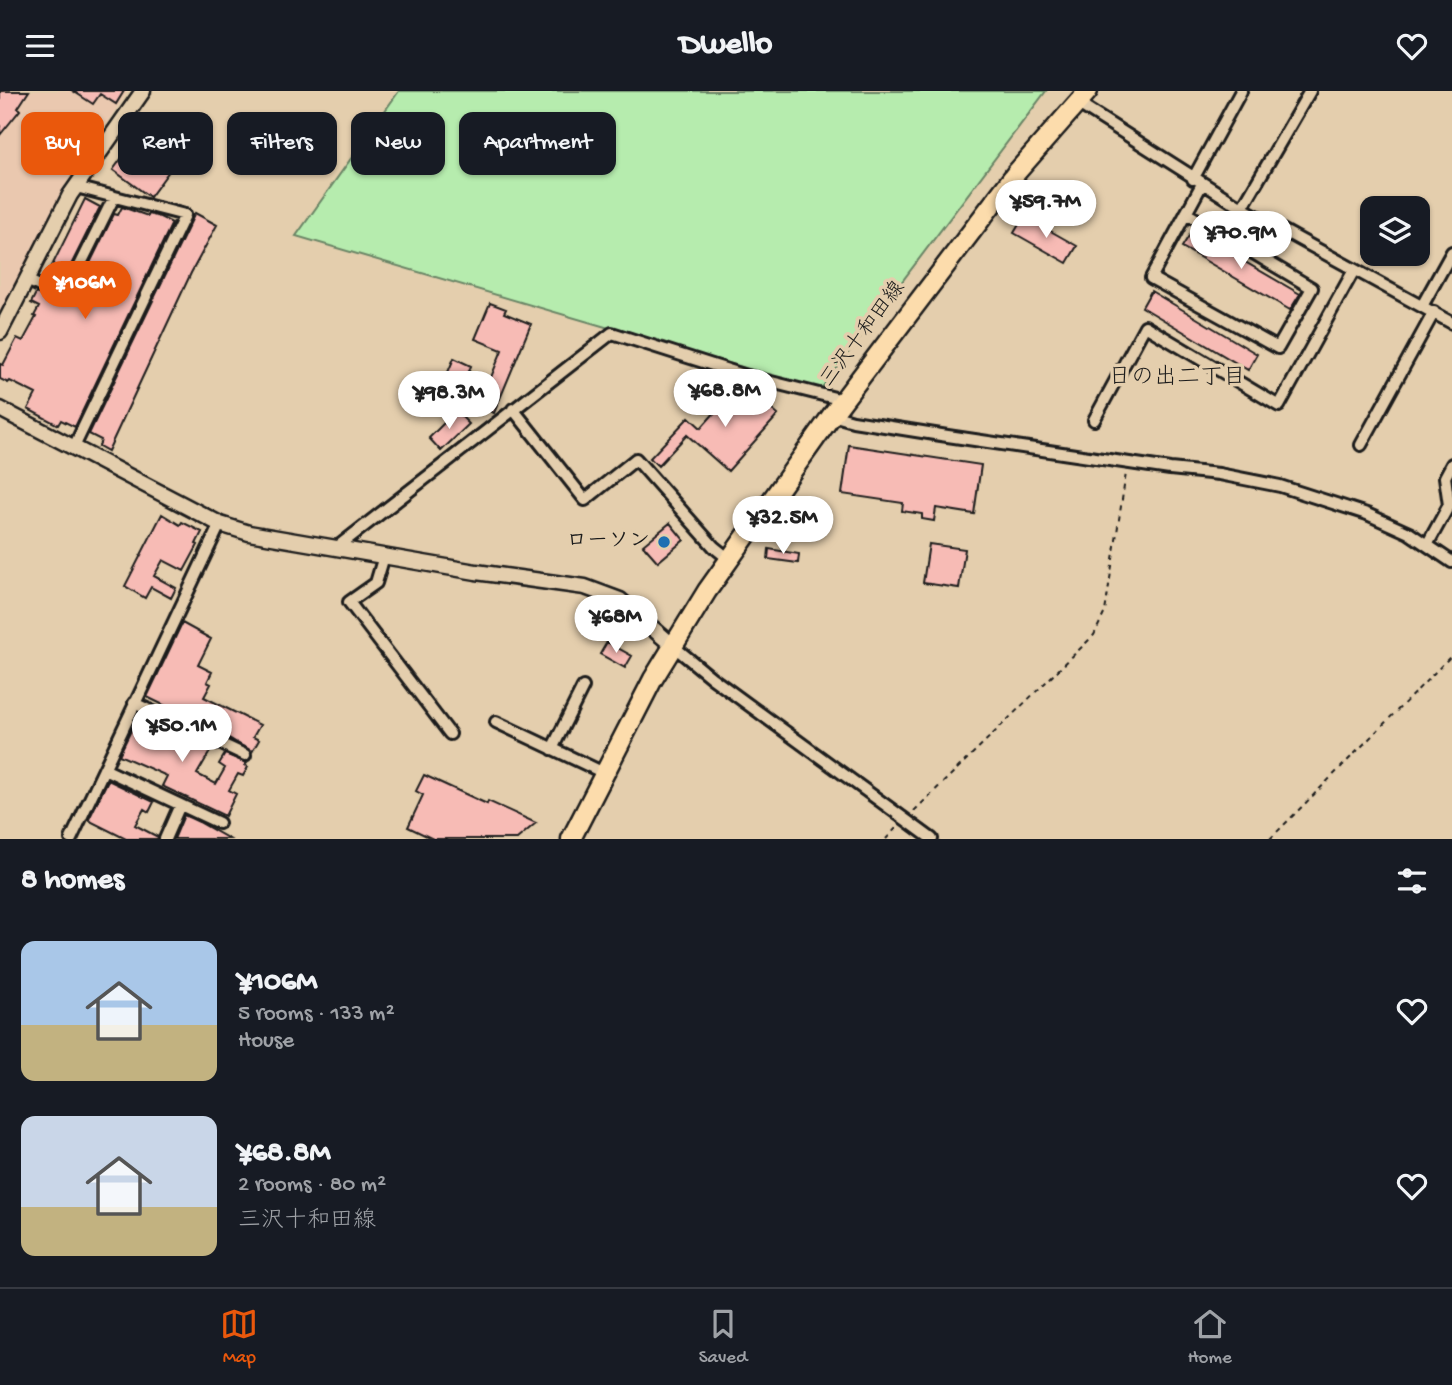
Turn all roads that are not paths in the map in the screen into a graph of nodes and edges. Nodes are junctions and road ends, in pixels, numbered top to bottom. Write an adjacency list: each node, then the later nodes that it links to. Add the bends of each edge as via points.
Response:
1 (143, 91): 6 (street)
2 (1241, 91): 5 (street)
3 (1310, 91): 8 (street)
4 (1082, 97): 5 (street); 17 (main road, 三沢十和田線, via 1016,173)
5 (1197, 181): 8 (street); 9 (street)
6 (76, 187): 7 (street); 12 (street)
7 (114, 197): 12 (street, via 64,298); 23 (street, via 185,215)
8 (1242, 208): 11 (street)
9 (1186, 213): 9 (street, via 1151,278 1278,348 1312,288)
10 (1452, 252): 13 (street)
11 (1354, 270): 13 (street); 21 (street, via 1279,406 1145,326)
12 (27, 280): 16 (street)
13 (1422, 306): 14 (street)
14 (1434, 313): 15 (street); 22 (street)
15 (1452, 323)
16 (0, 332)
17 (843, 400): 19 (street, via 747,376 612,333); 20 (main road, 三沢十和田線)
18 (0, 409): 23 (street)
19 (513, 409): 27 (street); 29 (street, via 584,500 636,459)
20 (832, 415): 26 (street, via 1290,489 1367,514); 29 (main road, 三沢十和田線)
21 (1094, 420)
22 (1361, 445)
23 (74, 447): 25 (street)
24 (1452, 464): 26 (street, via 1445,477 1449,505)
25 (220, 524): 27 (street); 33 (street)
26 (1427, 545): 30 (street)
27 (336, 548): 28 (street)
28 (384, 556): 31 (street, via 585,587 620,600); 35 (street, via 376,583 349,602)
29 (729, 559): 31 (main road, 三沢十和田線)
30 (1452, 562)
31 (672, 645): 39 (main road, 三沢十和田線); 45 (street)
32 (583, 687): 36 (street)
33 (134, 703): 37 (street); 38 (street)
34 (496, 722): 36 (street)
35 (450, 734)
36 (552, 749): 39 (street)
37 (245, 755)
38 (104, 769): 40 (street); 42 (street)
39 (604, 773): 44 (main road, 三沢十和田線)
40 (180, 805): 41 (street); 43 (street)
41 (219, 823)
42 (71, 839)
43 (165, 839)
44 (571, 839)
45 (932, 839)

